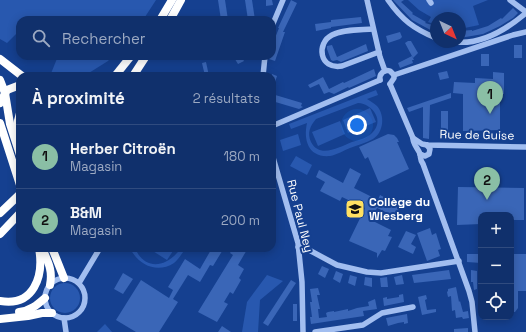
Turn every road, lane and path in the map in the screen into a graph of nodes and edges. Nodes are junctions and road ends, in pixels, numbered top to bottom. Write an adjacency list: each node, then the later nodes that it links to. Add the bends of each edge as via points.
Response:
1 (172, 0): 8 (highway)
2 (181, 0): 9 (highway)
3 (283, 0): 10 (street)
4 (367, 0): 11 (street)
5 (388, 0): 13 (street, via 407,22)
6 (510, 0): 7 (street)
7 (526, 13): 14 (street, via 510,26 490,36)
8 (164, 16)
9 (166, 16)
10 (276, 17)
11 (373, 29): 15 (street); 15 (street, via 331,35 323,46 322,54 329,66 336,67)
12 (526, 32): 27 (street)
13 (430, 36)
14 (466, 41)
15 (379, 52): 21 (street)
16 (0, 59): 22 (highway)
17 (128, 60): 23 (highway)
18 (133, 60): 24 (highway)
19 (143, 60): 25 (highway)
20 (265, 60): 26 (street)
21 (385, 71): 27 (street, via 390,71); 29 (street)
22 (17, 72)
23 (118, 72)
24 (126, 72)
25 (136, 72)
26 (263, 72)
27 (394, 75): 30 (street, via 394,80)
28 (0, 80): 32 (highway)
29 (380, 80): 30 (street, via 384,84); 35 (street)
30 (390, 84): 36 (street)
31 (16, 87): 32 (highway)
32 (5, 93): 33 (highway); 37 (highway)
33 (0, 103)
34 (0, 123): 42 (highway)
35 (276, 124)
36 (413, 138): 38 (street); 40 (street, via 413,143)
37 (16, 142)
38 (425, 145): 39 (street, Rue de Guise); 40 (street, via 419,146); 40 (street, via 430,151)
39 (526, 147)
40 (421, 153): 54 (street, via 420,160)
41 (276, 168): 49 (street, Rue Paul Ney)
42 (16, 173)
43 (16, 198): 44 (highway)
44 (0, 213)
45 (16, 214): 47 (highway)
46 (16, 215): 48 (highway)
47 (0, 227)
48 (0, 234)
49 (298, 247): 54 (street, via 337,265 367,272); 66 (street, Rue Paul Ney)
50 (39, 252): 59 (highway, via 40,271 31,293 21,301)
51 (44, 252): 57 (highway, via 52,275)
52 (54, 252): 55 (highway)
53 (98, 252): 56 (street)
54 (460, 261): 68 (street, via 472,302)
55 (64, 278): 56 (street); 57 (street)
56 (79, 283): 63 (street, via 84,294 83,306 75,315)
57 (50, 285): 58 (street)
58 (45, 298): 61 (street); 62 (highway, via 26,311)
59 (0, 301)
60 (413, 307): 67 (street, via 382,313 363,325)
61 (52, 313): 63 (street); 64 (highway)
62 (0, 314)
63 (64, 318): 65 (street)
64 (0, 319)
65 (66, 332)
66 (303, 332)
67 (315, 332)
68 (475, 332)

